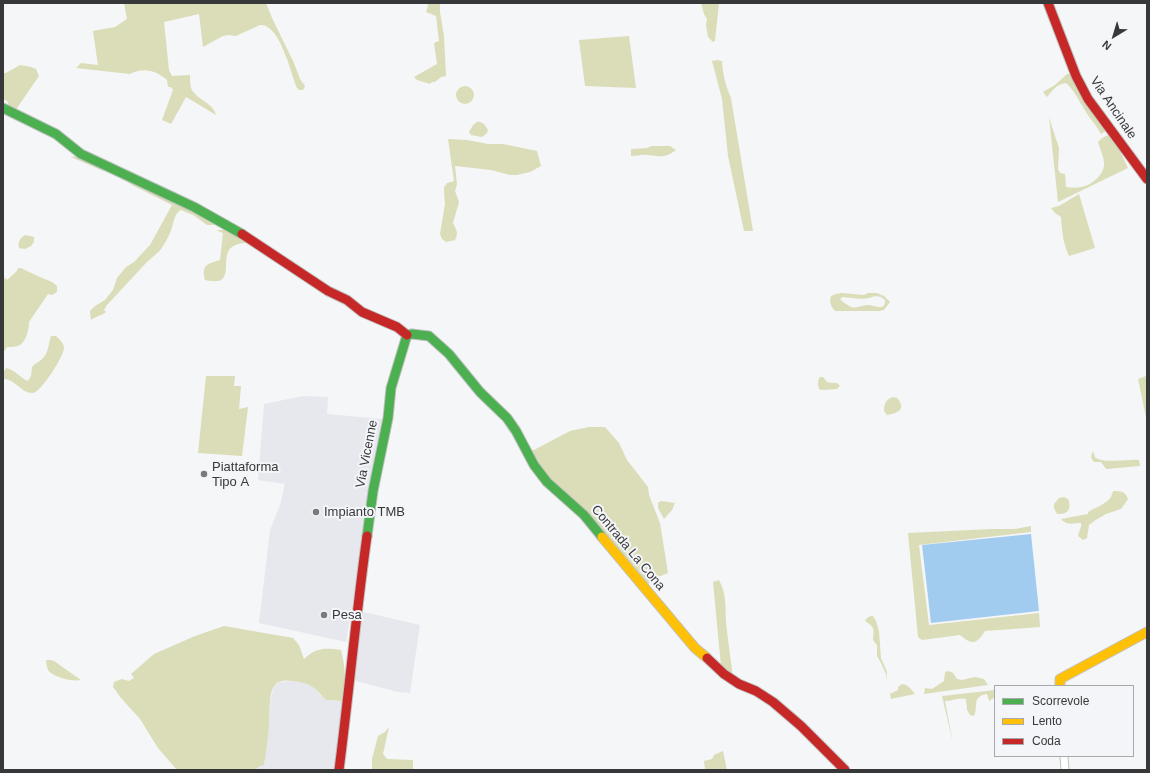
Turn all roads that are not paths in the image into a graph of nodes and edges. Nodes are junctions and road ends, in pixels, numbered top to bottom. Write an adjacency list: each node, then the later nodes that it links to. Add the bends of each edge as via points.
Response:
1 (1048, 3): 3 (street, Via Ancinale, via 1076,76 1088,99)
2 (3, 108): 4 (street, via 56,134 81,154 200,211 248,238 362,312 397,327)
3 (1147, 179)
4 (407, 336): 8 (street, Via Vicenne, via 391,388 388,418 373,491); 9 (street, Contrada La Cona, via 429,336 449,354 480,392 507,418 534,465 547,482 584,515 695,648 724,674 773,702)
5 (1147, 632): 6 (street, via 1060,679)
6 (1060, 685)
7 (1064, 757): 10 (street)
8 (339, 770)
9 (845, 770)
10 (1065, 770)

